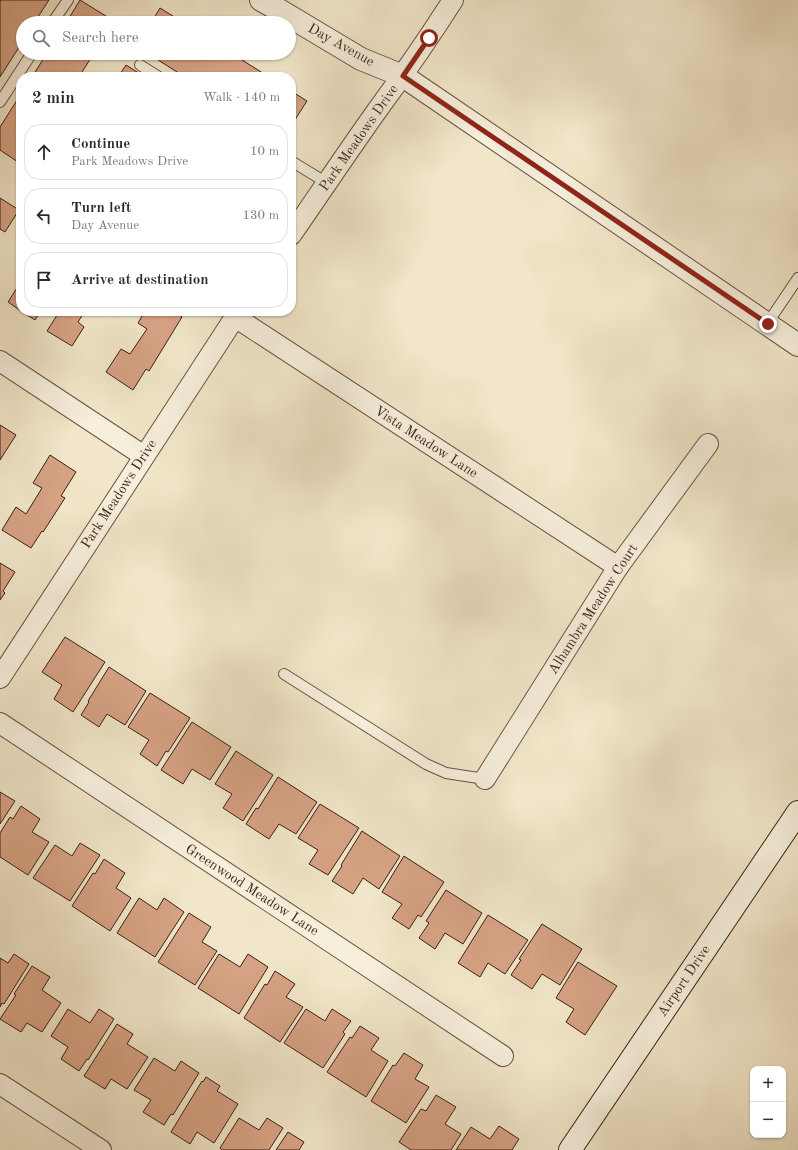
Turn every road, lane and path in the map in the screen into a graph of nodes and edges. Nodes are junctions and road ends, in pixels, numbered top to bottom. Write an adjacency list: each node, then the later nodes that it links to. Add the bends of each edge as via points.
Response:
1 (68, 0): 4 (lane)
2 (261, 0): 5 (street, Day Avenue)
3 (449, 1): 11 (street, Park Meadows Drive, via 429,38)
4 (57, 16)
5 (289, 16)
6 (296, 20): 11 (street, Day Avenue, via 361,59)
7 (27, 60): 9 (lane)
8 (140, 65): 10 (lane)
9 (20, 72)
10 (151, 72)
11 (403, 76): 15 (street, Park Meadows Drive); 20 (street, Day Avenue)
12 (16, 78): 13 (lane)
13 (0, 102)
14 (296, 164): 15 (lane)
15 (327, 184): 16 (street, Park Meadows Drive)
16 (296, 228)
17 (798, 278): 20 (lane)
18 (236, 316): 24 (street, Park Meadows Drive)
19 (240, 316): 25 (street, Vista Meadow Lane)
20 (768, 324): 21 (street, Day Avenue)
21 (798, 345)
22 (0, 360): 24 (street)
23 (708, 444): 25 (street, Alhambra Meadow Court)
24 (144, 456): 27 (street, Park Meadows Drive)
25 (618, 567): 29 (street, Alhambra Meadow Court)
26 (284, 674): 29 (lane, via 426,764 446,773)
27 (0, 678)
28 (0, 723): 31 (street, Greenwood Meadow Lane)
29 (484, 779)
30 (798, 812): 34 (street, Airport Drive)
31 (503, 1056)
32 (0, 1084): 33 (street)
33 (101, 1150)
34 (570, 1150)

